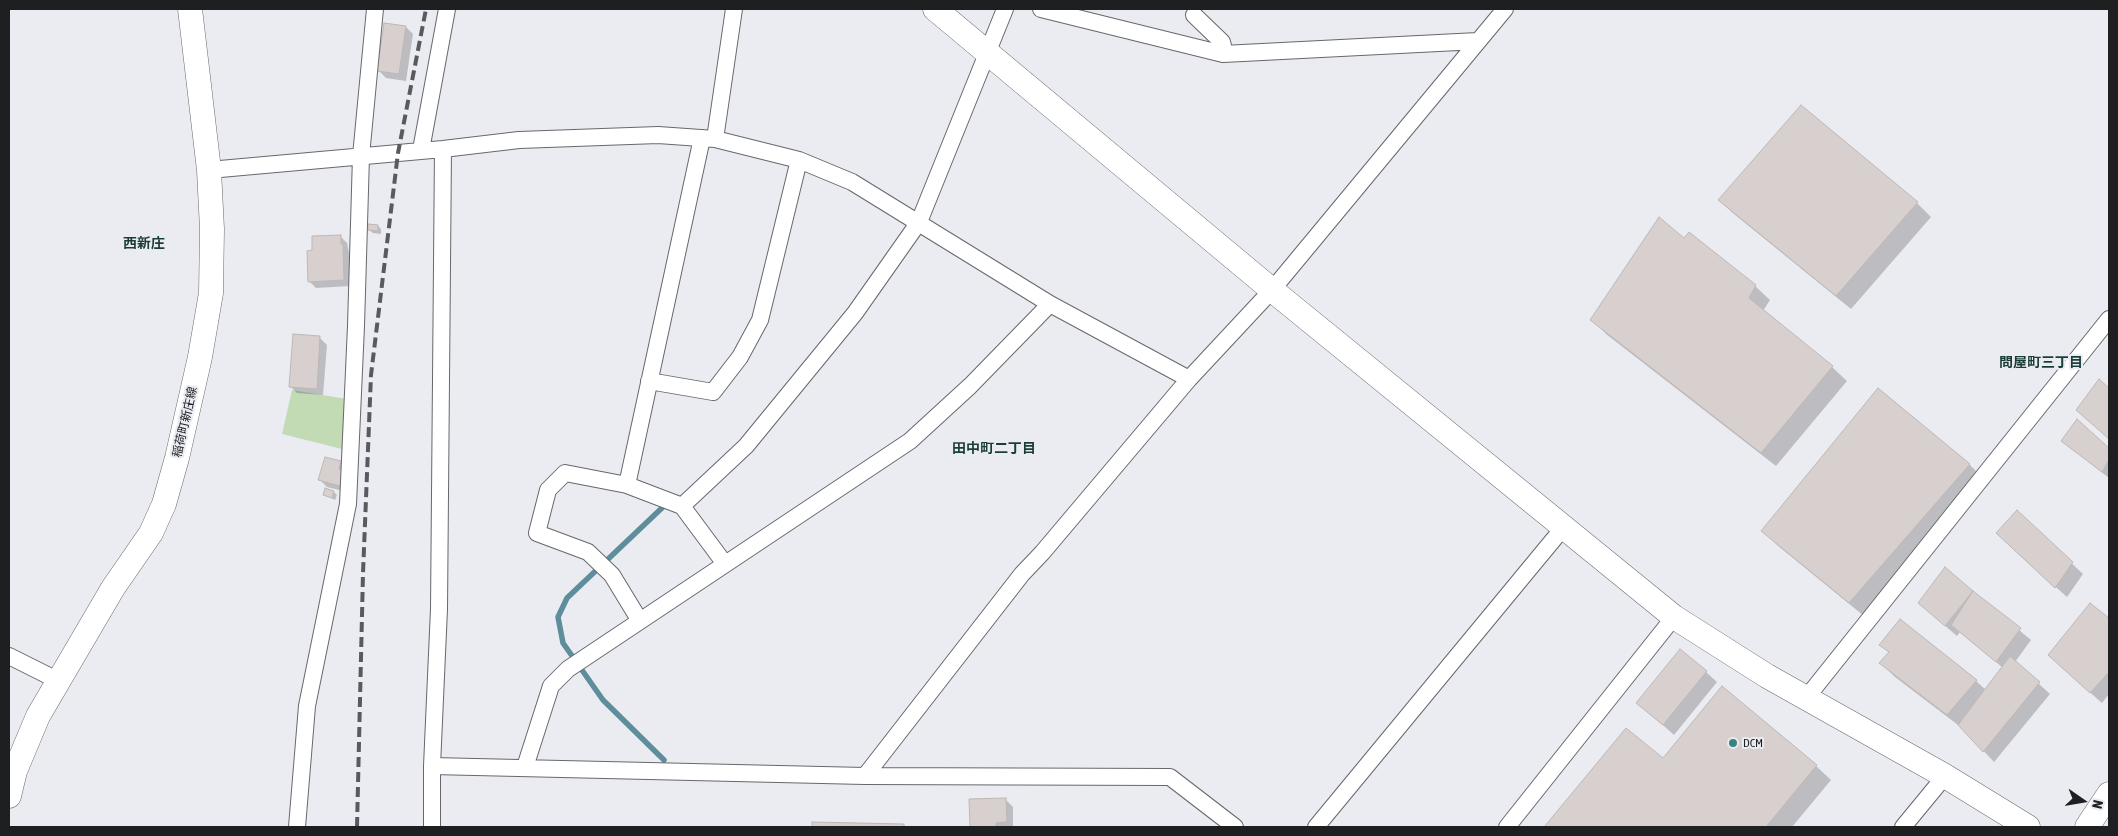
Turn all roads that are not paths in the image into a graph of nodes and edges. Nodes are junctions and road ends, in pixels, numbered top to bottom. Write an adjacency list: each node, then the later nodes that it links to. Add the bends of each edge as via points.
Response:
1 (190, 9): 18 (street, 稲荷町新庄線)
2 (375, 9): 16 (street)
3 (446, 9): 15 (street)
4 (734, 9): 13 (street)
5 (935, 9): 11 (street)
6 (1005, 9): 11 (street)
7 (1041, 9): 12 (street)
8 (1505, 9): 10 (street)
9 (1193, 11): 12 (street, via 1222,42)
10 (1478, 41): 12 (street); 20 (street)
11 (988, 53): 19 (street); 20 (street)
12 (1226, 54)
13 (708, 139): 14 (street, via 658,135 590,136); 17 (street); 24 (street)
14 (443, 149): 15 (street); 34 (street, via 439,609)
15 (421, 150): 16 (street)
16 (361, 156): 18 (street); 40 (street, via 348,504 307,706)
17 (799, 160): 19 (street, via 852,182); 24 (street, via 760,320 740,357 713,392)
18 (209, 170): 32 (street, 稲荷町新庄線, via 211,293 200,357 164,504 151,533)
19 (919, 222): 21 (street); 26 (street, via 855,313 746,446)
20 (1272, 290): 23 (street); 27 (street)
21 (1050, 304): 23 (street); 28 (street, via 970,386 910,441)
22 (2109, 319): 33 (street)
23 (1189, 378): 36 (street, via 1022,574)
24 (650, 381): 25 (street)
25 (627, 485): 26 (street); 30 (street, via 566,473 548,490 537,533 588,552 612,575)
26 (682, 506): 28 (street)
27 (1563, 528): 29 (street); 43 (street)
28 (725, 564): 30 (street)
29 (1674, 618): 33 (street); 44 (street)
30 (640, 621): 35 (street, via 568,669 551,686)
31 (9, 656): 32 (street)
32 (58, 681): 39 (street, 稲荷町新庄線, via 38,716 15,771)
33 (1807, 698): 37 (street)
34 (432, 766): 35 (street); 41 (street)
35 (525, 767): 36 (street)
36 (865, 776): 42 (street, via 1170,777)
37 (1945, 776): 45 (street); 46 (street)
38 (2109, 794): 47 (street)
39 (9, 796)
40 (297, 827)
41 (432, 827)
42 (1236, 827)
43 (1316, 827)
44 (1507, 827)
45 (1903, 827)
46 (2028, 827)
47 (2087, 827)

